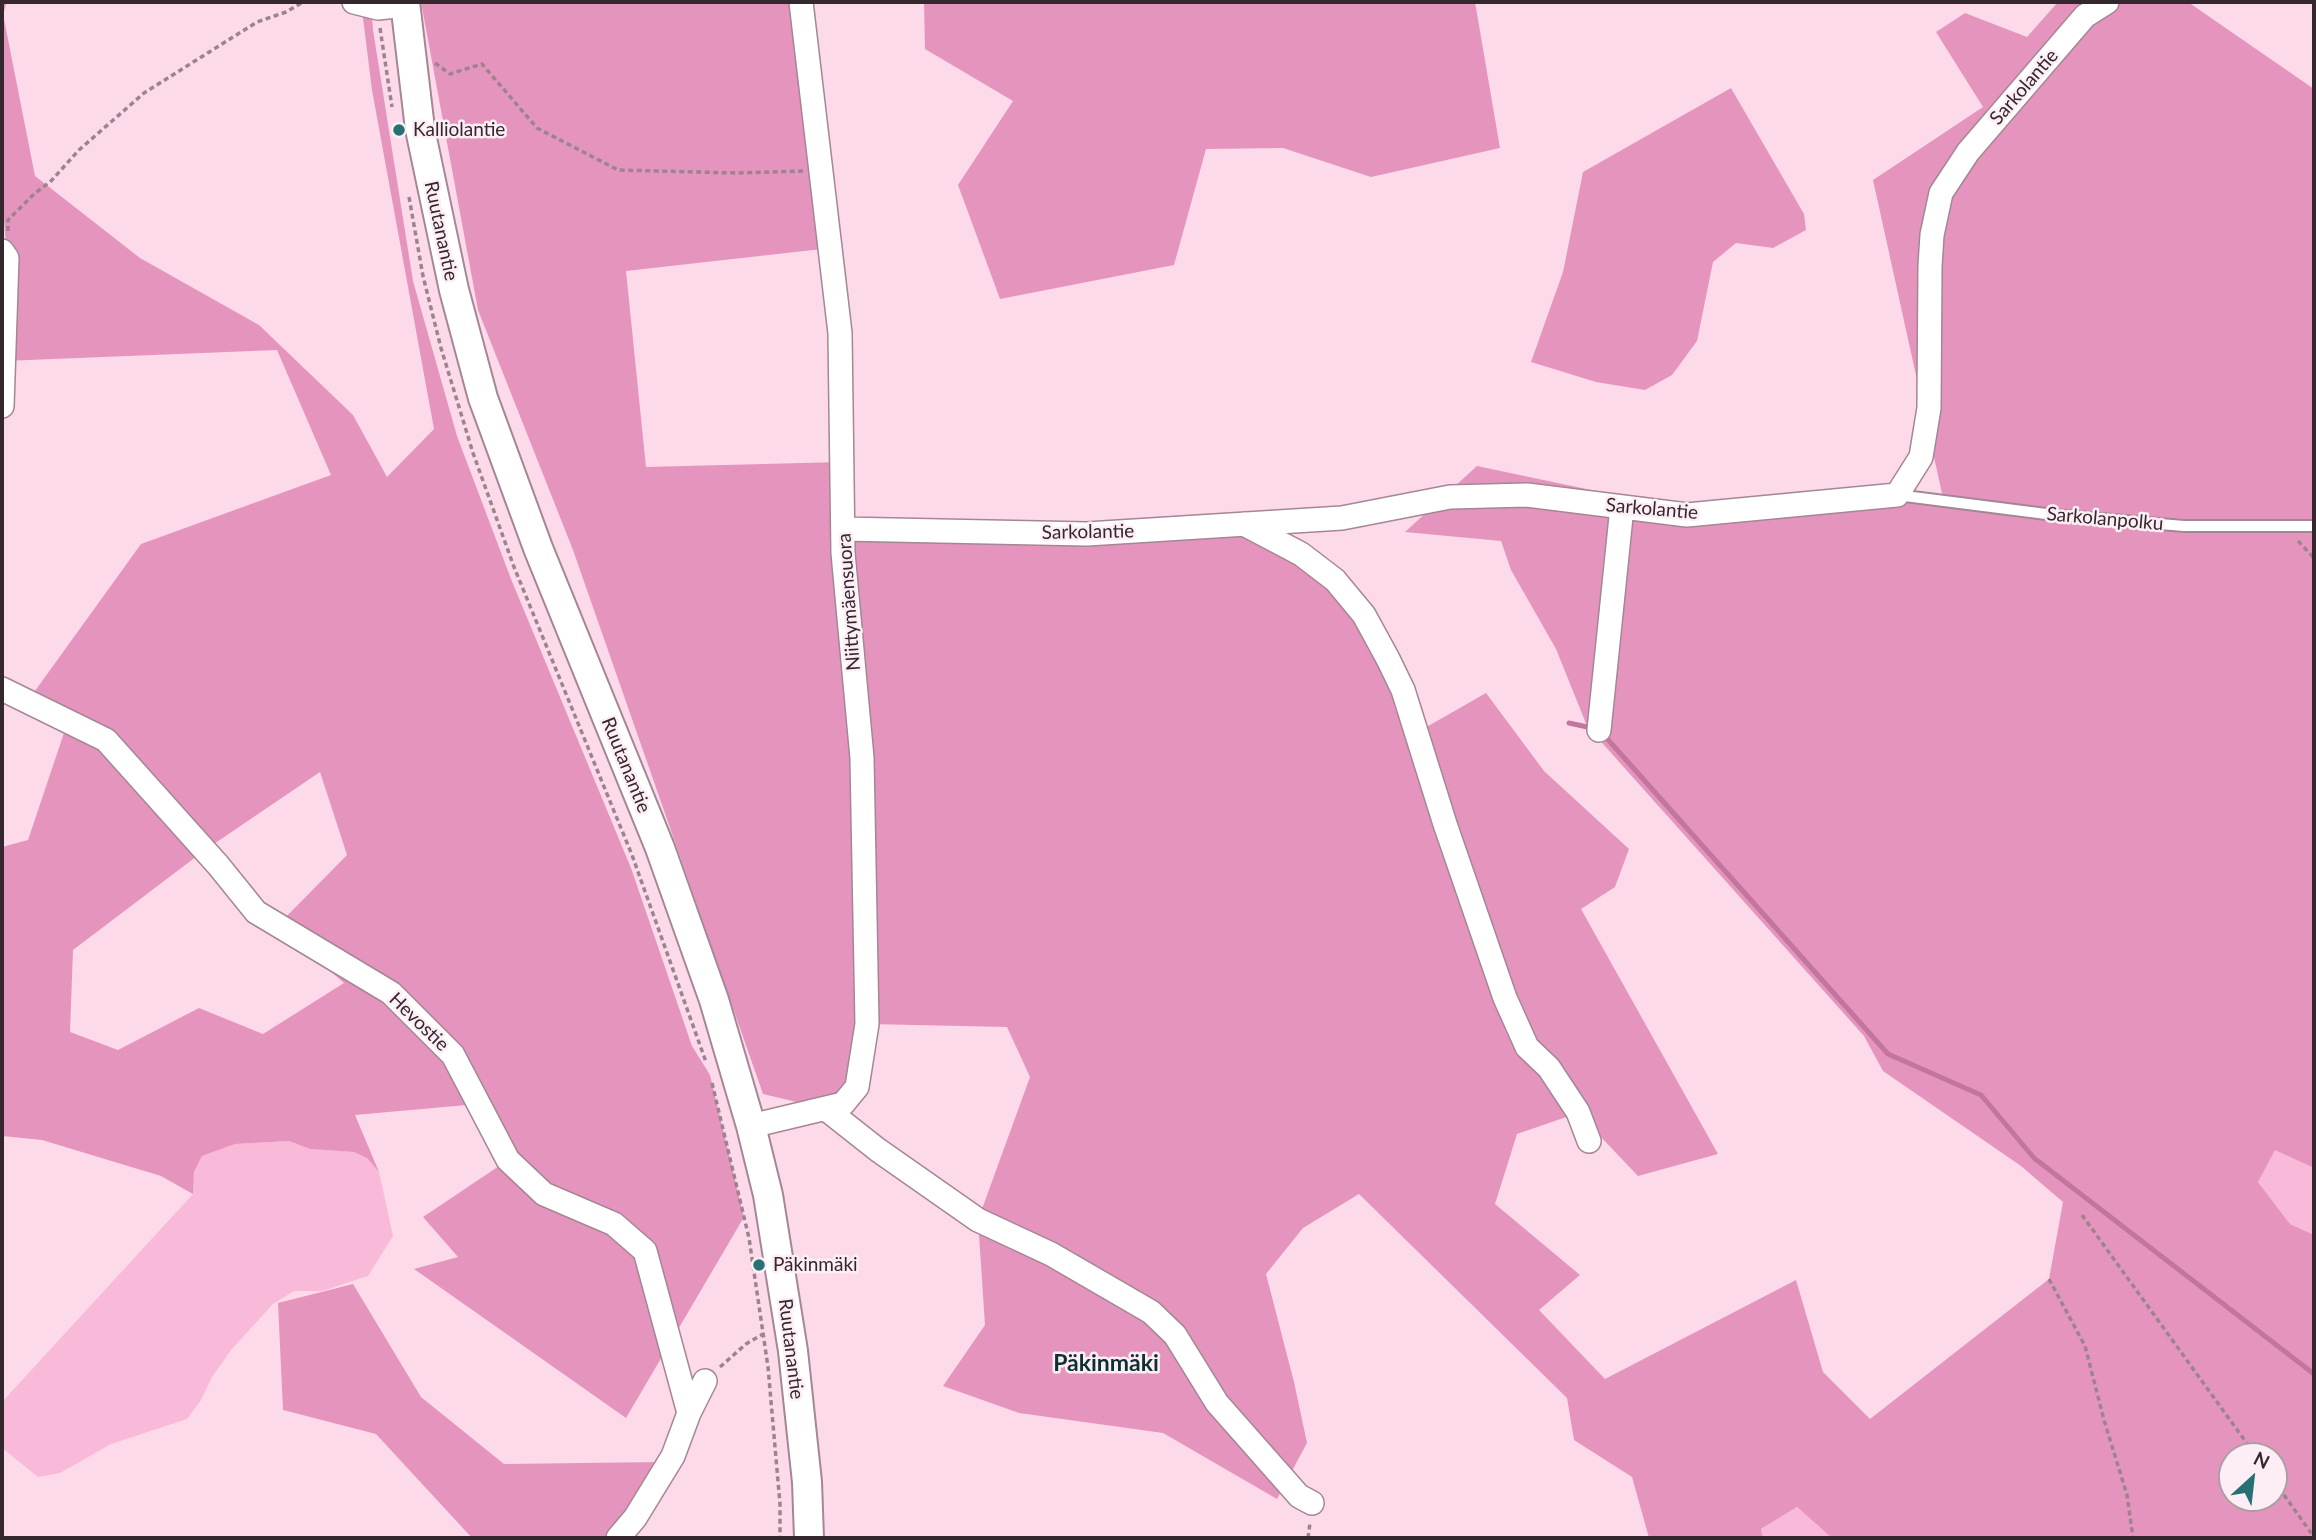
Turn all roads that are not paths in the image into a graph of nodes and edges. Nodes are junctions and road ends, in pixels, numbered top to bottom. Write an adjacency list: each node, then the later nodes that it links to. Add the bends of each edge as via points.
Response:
1 (354, 2): 4 (street)
2 (801, 2): 11 (street, Niittymäensuora, via 841,332)
3 (2107, 2): 7 (street, Sarkolantie, via 2085,16 1968,152 1941,193 1930,266 1929,408 1921,457)
4 (396, 5): 15 (street, Ruutanantie, via 410,41 419,129 483,398 538,548 660,848 714,1000)
5 (4, 254): 6 (street)
6 (2, 406)
7 (1897, 495): 8 (street, Sarkolantie, via 1687,515); 10 (lane, Sarkolanpolku, via 2185,526)
8 (1622, 507): 9 (street, Sarkolantie, via 1527,495 1450,497 1342,518); 13 (street)
9 (1244, 524): 11 (street, Sarkolantie, via 1087,534); 16 (street, via 1301,554 1335,580 1364,615 1403,690 1506,998 1527,1047 1549,1068 1578,1112)
10 (2314, 526)
11 (843, 529): 14 (street, Niittymäensuora, via 862,758 867,1024 857,1087 843,1104)
12 (2, 690): 18 (street, Hevostie, via 106,740 256,912 391,993 453,1055 508,1160 544,1194 614,1224 645,1251)
13 (1599, 730)
14 (827, 1109): 15 (street, Niittymäensuora); 19 (street, via 978,1220 1151,1312 1175,1335 1217,1403 1299,1496)
15 (751, 1126): 21 (street, Ruutanantie, via 768,1195 791,1338)
16 (1589, 1141)
17 (705, 1381): 18 (street)
18 (689, 1413): 20 (street, via 673,1457)
19 (1312, 1503)
20 (618, 1538)
21 (809, 1538)

